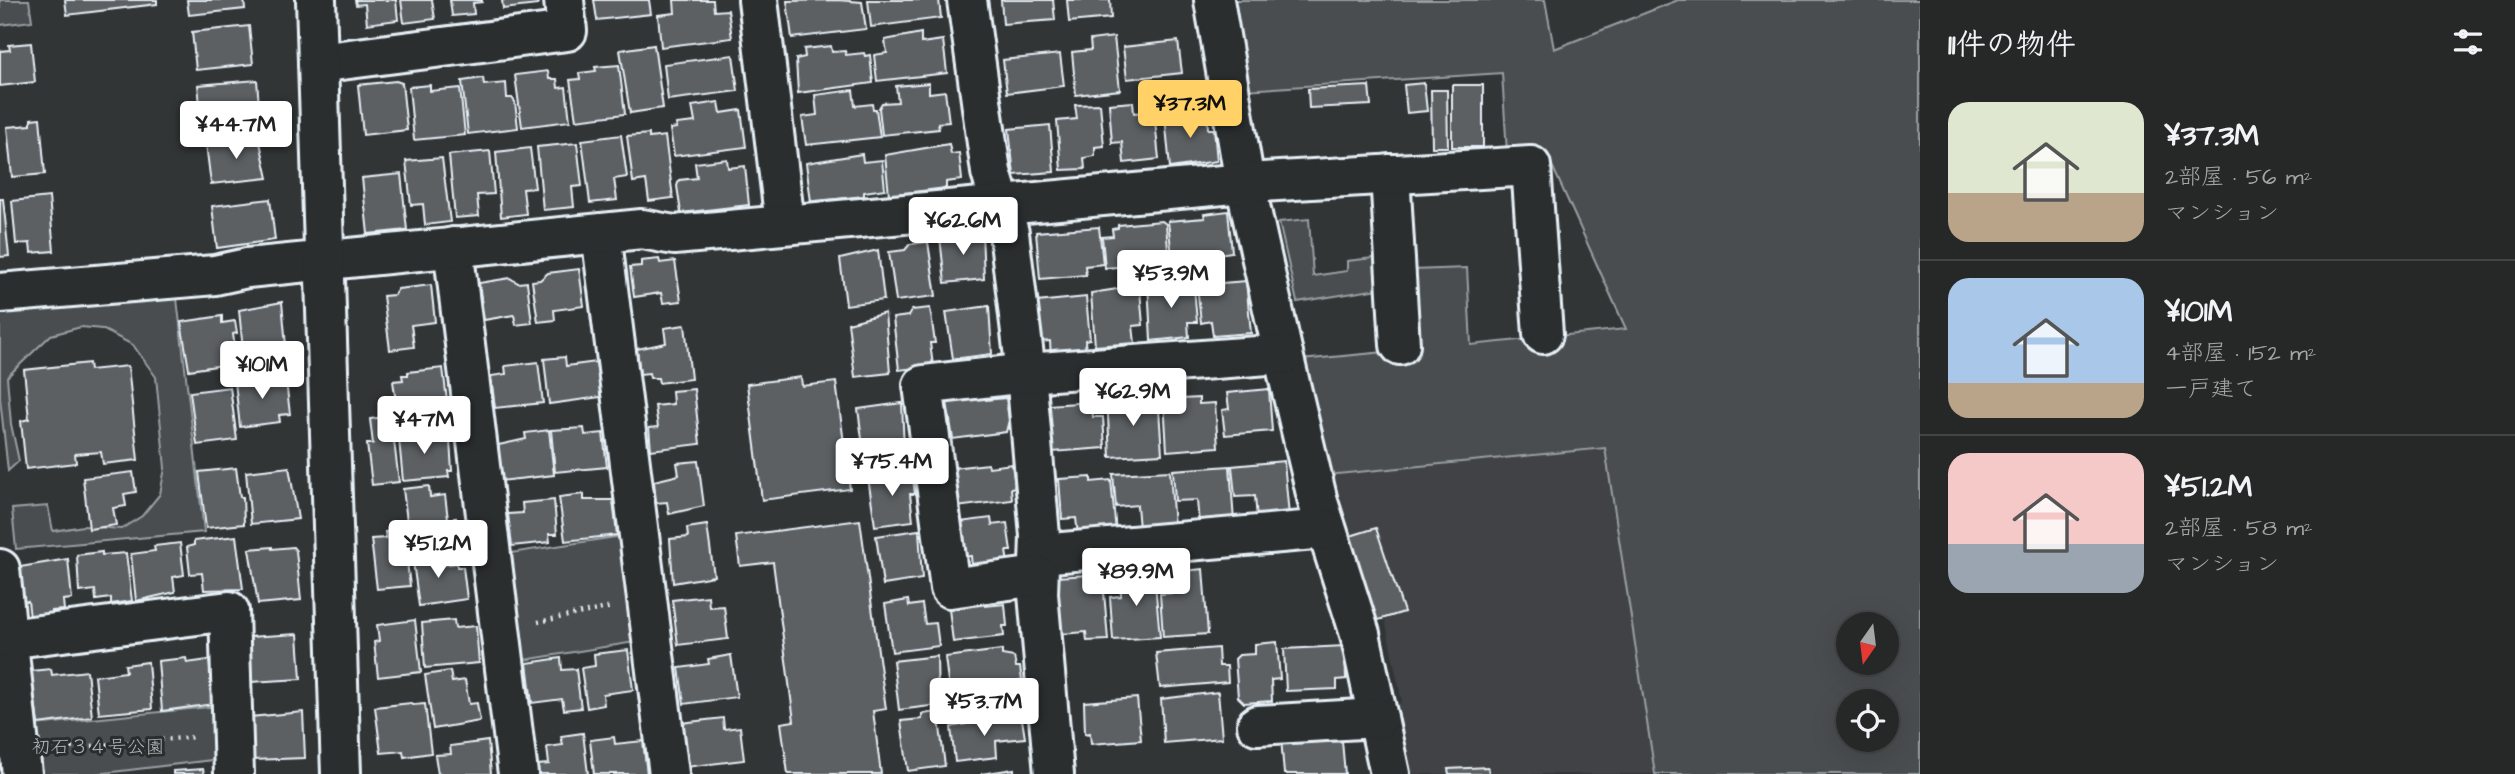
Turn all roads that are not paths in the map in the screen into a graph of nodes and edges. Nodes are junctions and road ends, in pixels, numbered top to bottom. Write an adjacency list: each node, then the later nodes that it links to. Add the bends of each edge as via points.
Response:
1 (316, 0): 6 (street)
2 (564, 0): 6 (street, via 567,30)
3 (758, 0): 10 (street)
4 (967, 0): 9 (street)
5 (1214, 0): 8 (street)
6 (318, 63): 13 (street)
7 (1390, 174): 8 (street); 15 (street, via 1531,166); 16 (street)
8 (1245, 183): 9 (street); 17 (street)
9 (999, 206): 10 (street); 18 (street, via 1009,233)
10 (785, 224): 11 (street, via 674,235 642,229)
11 (601, 233): 12 (street); 29 (street)
12 (453, 247): 13 (street); 28 (street)
13 (323, 261): 14 (street); 27 (street)
14 (0, 293)
15 (1543, 334)
16 (1400, 345)
17 (1283, 354): 18 (street); 19 (street)
18 (1026, 373): 20 (street); 20 (street, via 923,385 950,588)
19 (1326, 530): 20 (street); 23 (street, via 1360,634)
20 (1039, 565): 30 (street)
21 (0, 569): 22 (street)
22 (8, 639): 25 (street, via 229,611); 26 (street)
23 (1378, 718): 24 (street); 31 (street)
24 (1257, 725)
25 (234, 757)
26 (21, 764)
27 (341, 774)
28 (517, 774)
29 (669, 774)
30 (1054, 774)
31 (1390, 774)

